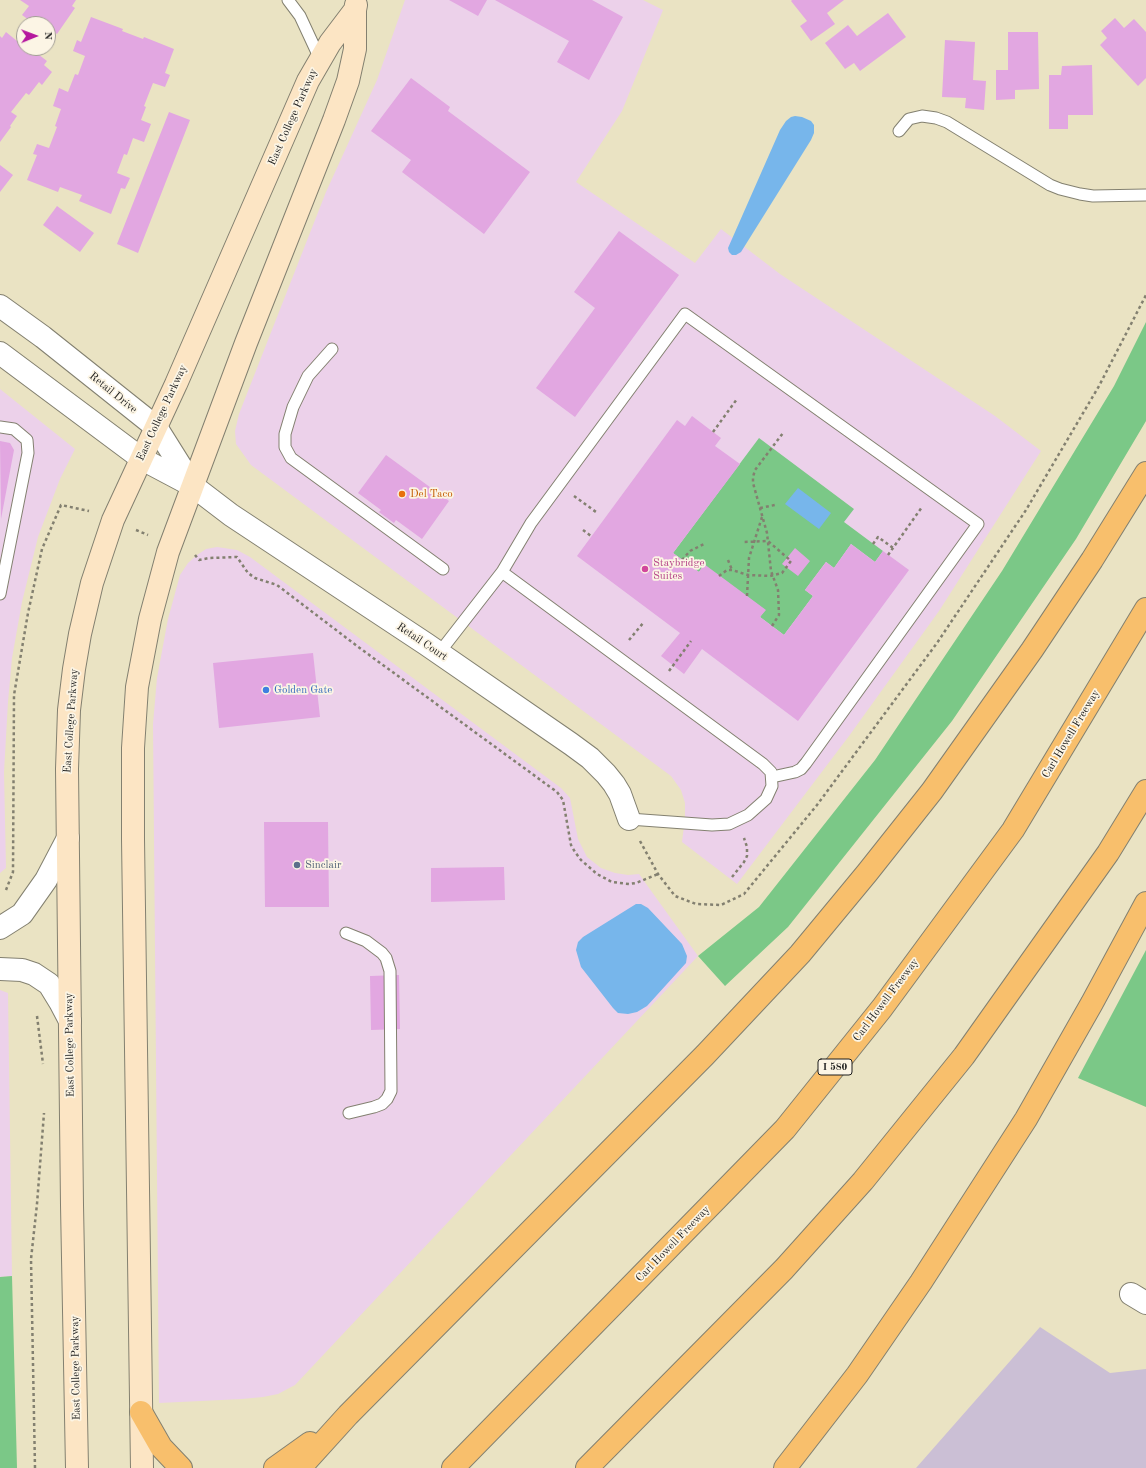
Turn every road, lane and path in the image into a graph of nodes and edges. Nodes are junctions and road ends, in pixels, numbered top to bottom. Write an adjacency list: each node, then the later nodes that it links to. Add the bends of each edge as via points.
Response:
1 (288, 0): 3 (lane, via 300,16)
2 (356, 5): 3 (main road, East College Parkway); 17 (main road, East College Parkway, via 355,49 348,81)
3 (320, 59): 11 (main road, East College Parkway, via 308,81)
4 (900, 131): 5 (lane, via 909,120 922,116 936,118 1060,189 1092,196)
5 (1146, 195)
6 (0, 306): 11 (street, Retail Drive)
7 (332, 350): 36 (lane, via 308,376 292,407 285,434 285,447 291,458)
8 (0, 353): 14 (street)
9 (737, 399): 12 (path)
10 (0, 427): 42 (lane, via 14,429 27,440 28,453)
11 (156, 427): 14 (main road, East College Parkway); 17 (street, Retail Drive)
12 (713, 432)
13 (783, 433): 19 (path, via 754,472 753,483)
14 (142, 459): 17 (street); 22 (main road, East College Parkway)
15 (1146, 474): 67 (highway, via 1032,650 932,791 800,954 679,1083)
16 (560, 484): 20 (path); 38 (lane, via 531,523); 49 (lane, via 685,314 978,524 806,763 795,772)
17 (193, 486): 30 (main road, East College Parkway); 47 (street, Retail Court, via 231,515)
18 (775, 505): 19 (path)
19 (760, 508): 21 (path)
20 (596, 512)
21 (762, 516): 26 (path); 29 (path)
22 (113, 520): 30 (path); 53 (main road, East College Parkway, via 86,604 74,669 68,738); 56 (path, via 94,512 61,505 42,549 14,695 13,872)
23 (909, 526): 32 (path)
24 (583, 530): 25 (path)
25 (591, 536)
26 (768, 541): 29 (path); 40 (path); 40 (path, via 791,561 782,573)
27 (706, 542): 34 (path, via 690,551)
28 (744, 542): 29 (path)
29 (754, 542): 39 (path, via 749,558)
30 (171, 544): 54 (path, via 194,554 199,560 237,557 254,578 277,585 557,792 563,800 571,845 581,860 597,874 612,882 629,884); 66 (main road, East College Parkway, via 141,658 133,748 132,839)
31 (873, 544): 32 (path, via 878,537)
32 (893, 548): 33 (path)
33 (888, 555)
34 (682, 560)
35 (728, 560): 37 (path)
36 (443, 569)
37 (732, 570): 39 (path); 41 (path, via 727,570)
38 (502, 572): 47 (lane); 49 (lane, via 763,764)
39 (748, 575): 40 (path); 43 (path)
40 (773, 575): 45 (path, via 778,590 779,615)
41 (719, 576)
42 (0, 594)
43 (747, 596)
44 (1146, 609): 74 (highway, Carl Howell Freeway / I 580, via 1013,830 882,1008 785,1129)
45 (772, 626)
46 (691, 641): 48 (path)
47 (439, 653): 51 (street, Retail Court, via 590,758 614,784)
48 (667, 673)
49 (772, 777): 52 (lane, via 772,786 766,799)
50 (1146, 791): 75 (highway, via 1108,853 964,1056 862,1181 784,1269)
51 (629, 819): 52 (lane, via 712,825)
52 (738, 820): 55 (path, via 747,844 747,856)
53 (68, 838): 58 (street, via 46,880 22,914); 62 (main road, East College Parkway)
54 (658, 874)
55 (732, 877)
56 (3, 895)
57 (1146, 903): 76 (highway, via 1026,1119 926,1276 857,1375)
58 (0, 928)
59 (346, 933): 65 (lane, via 366,941 382,953 390,971 392,1091 382,1104)
60 (0, 970): 62 (street, via 22,970 49,984)
61 (36, 1013): 63 (path)
62 (70, 1021): 69 (main road, East College Parkway)
63 (43, 1071)
64 (44, 1111): 68 (path, via 31,1259)
65 (349, 1113)
66 (141, 1412): 70 (main road, East College Parkway); 71 (highway, via 161,1447)
67 (348, 1414): 72 (highway); 73 (highway)
68 (35, 1468)
69 (77, 1468)
70 (142, 1468)
71 (181, 1468)
72 (275, 1468)
73 (300, 1468)
74 (453, 1468)
75 (587, 1468)
76 (785, 1468)

